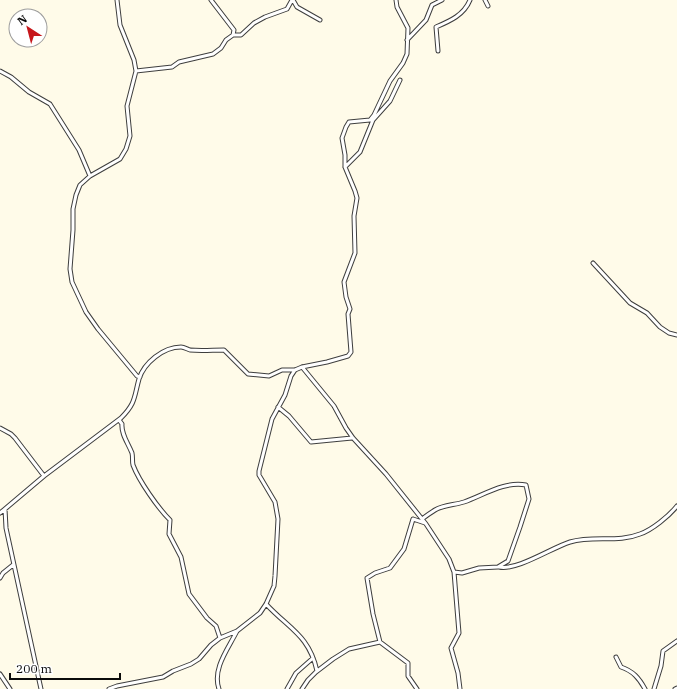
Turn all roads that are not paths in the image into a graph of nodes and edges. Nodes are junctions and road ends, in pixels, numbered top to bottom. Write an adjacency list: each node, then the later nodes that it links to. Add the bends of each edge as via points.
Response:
1 (117, 0): 14 (street, via 120,25)
2 (211, 0): 10 (street, via 234,30)
3 (292, 0): 9 (street, via 297,7); 10 (street, via 288,9 254,23 241,35)
4 (396, 0): 11 (street, via 408,28)
5 (442, 0): 11 (street, via 432,5 426,20)
6 (470, 0): 12 (street, via 467,8 436,27)
7 (485, 0): 8 (street)
8 (488, 6)
9 (320, 20)
10 (233, 35): 14 (street, via 221,48 208,56 179,62 172,67)
11 (407, 40): 16 (street, via 407,54 390,81 374,115 370,120 350,122 346,127 342,138)
12 (438, 51)
13 (0, 71): 17 (street, via 50,104 79,150)
14 (136, 71): 17 (street, via 128,100 130,136 126,149 116,162)
15 (400, 80): 16 (street, via 390,101 373,120 360,152)
16 (345, 167): 20 (street, via 357,198 354,216 355,253 344,282 350,308 350,352 348,356)
17 (90, 176): 22 (street, via 80,185 73,209 70,276 92,320)
18 (593, 263): 19 (street, via 630,303 647,313 660,327)
19 (677, 335)
20 (302, 367): 21 (street); 26 (street, via 334,406)
21 (295, 370): 22 (street, via 282,370 269,376 248,374 224,350 189,350 182,347 155,357 145,366); 23 (street)
22 (140, 377): 24 (street, via 134,402)
23 (278, 407): 26 (street, via 289,416 310,442); 37 (street, via 268,431 259,471 275,502 278,519 274,586)
24 (119, 420): 27 (street); 39 (street, via 136,472 160,510 170,520 169,534 180,556 189,594 216,626)
25 (0, 428): 27 (street, via 15,438)
26 (353, 438): 31 (street)
27 (44, 476): 29 (street)
28 (677, 507): 34 (street, via 641,534 626,538 582,539 515,566)
29 (5, 509): 30 (street); 33 (street)
30 (0, 513)
31 (422, 519): 32 (street); 34 (street, via 436,509 464,502 495,489 509,485 526,485 528,499 520,527 509,559)
32 (426, 524): 35 (street, via 449,559); 41 (street, via 413,519 404,548 390,568 367,578)
33 (13, 565): 36 (street); 47 (street)
34 (498, 567): 35 (street)
35 (454, 572): 53 (street, via 459,633 451,648)
36 (0, 578)
37 (266, 604): 38 (street, via 260,613); 43 (street, via 295,631 311,650)
38 (237, 631): 39 (street); 49 (street, via 217,674)
39 (220, 638): 48 (street, via 199,658 163,677)
40 (677, 641): 55 (street, via 663,651)
41 (380, 642): 44 (street, via 349,649); 52 (street, via 408,663 408,676)
42 (616, 657): 54 (street, via 621,667 638,677)
43 (313, 658): 44 (street); 50 (street, via 296,673)
44 (316, 672): 51 (street)
45 (0, 674): 46 (street)
46 (10, 689)
47 (41, 689)
48 (109, 689)
49 (219, 689)
50 (288, 689)
51 (302, 689)
52 (417, 689)
53 (460, 689)
54 (645, 689)
55 (654, 689)

